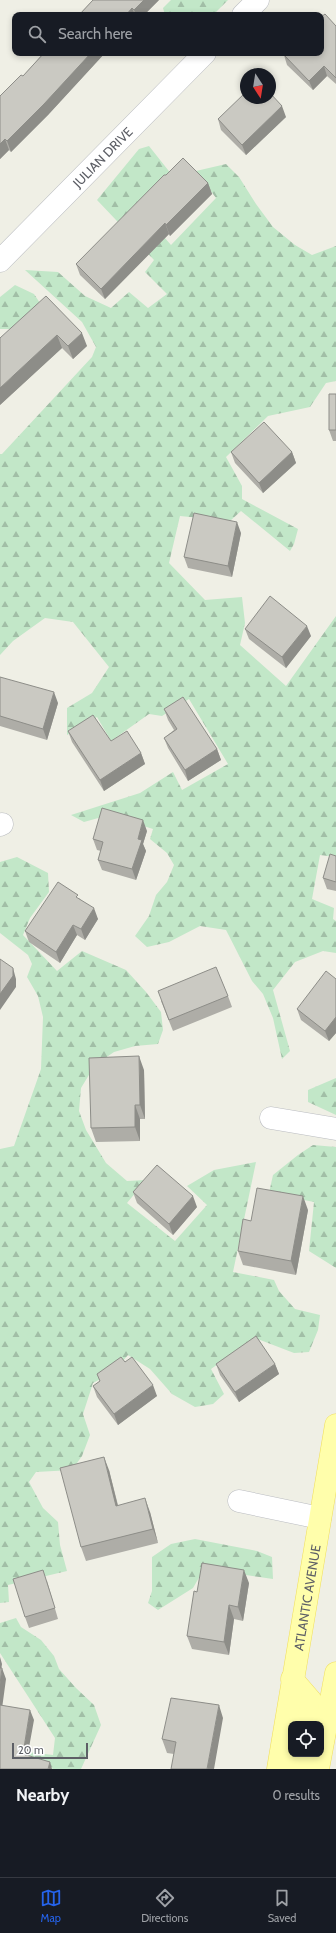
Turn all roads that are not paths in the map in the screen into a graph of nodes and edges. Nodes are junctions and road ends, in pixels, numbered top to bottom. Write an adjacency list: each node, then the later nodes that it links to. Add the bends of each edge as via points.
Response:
1 (258, 0): 2 (street)
2 (246, 12)
3 (202, 56): 4 (street, JULIAN DRIVE)
4 (0, 261)
5 (271, 1118): 6 (street)
6 (336, 1129)
7 (336, 1425): 9 (main road, ATLANTIC AVENUE)
8 (239, 1501): 9 (street)
9 (320, 1518): 11 (main road, ATLANTIC AVENUE)
10 (336, 1673): 16 (main road)
11 (292, 1679): 12 (main road, via 311,1700); 14 (main road, ATLANTIC AVENUE)
12 (308, 1721)
13 (301, 1757): 15 (main road)
14 (278, 1769)
15 (299, 1769)
16 (318, 1769)

